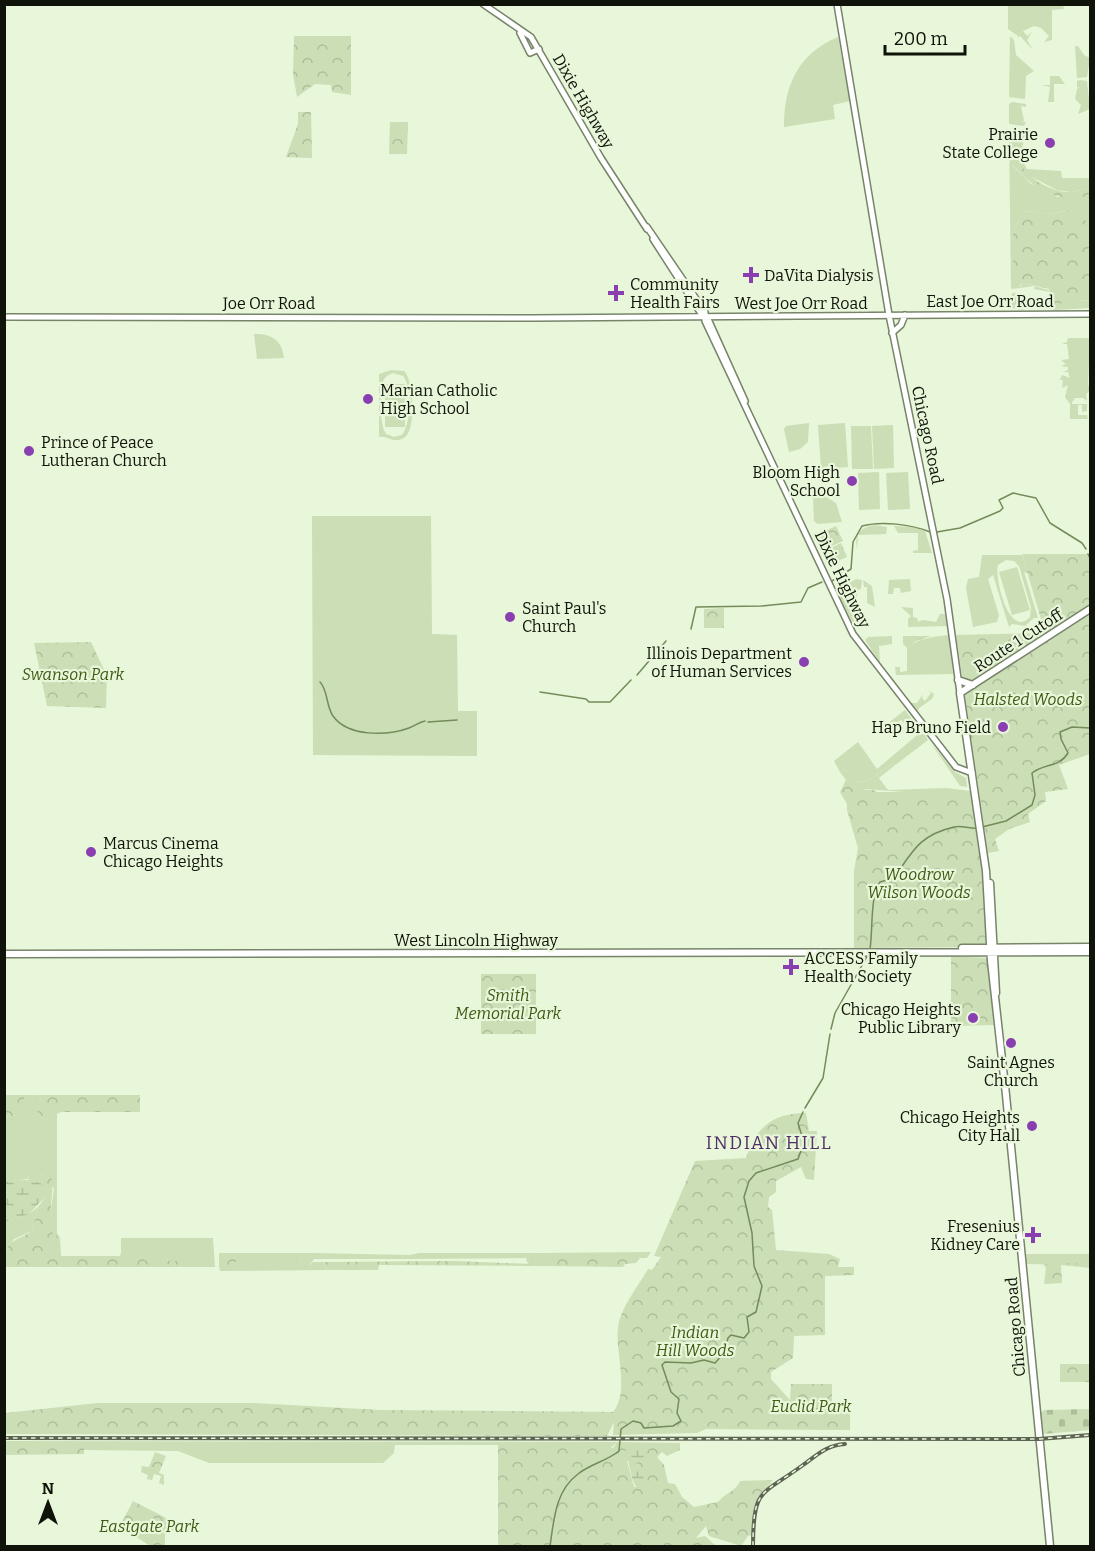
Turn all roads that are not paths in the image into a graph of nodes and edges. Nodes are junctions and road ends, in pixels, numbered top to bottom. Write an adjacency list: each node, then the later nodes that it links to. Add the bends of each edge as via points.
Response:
1 (483, 4): 3 (street)
2 (837, 4): 7 (street, Chicago Road)
3 (491, 7): 4 (street, Dixie Highway, via 518,29 531,53 539,49 601,158)
4 (647, 227): 5 (street, Dixie Highway); 11 (street, Dixie Highway, via 699,303)
5 (694, 302): 10 (street, via 694,308); 11 (street, Dixie Highway)
6 (1090, 314): 8 (street, East Joe Orr Road)
7 (889, 315): 8 (street, East Joe Orr Road); 12 (street, West Joe Orr Road); 15 (street, Chicago Road)
8 (905, 315): 15 (street)
9 (4, 317): 13 (street, Joe Orr Road)
10 (685, 317): 11 (street, West Joe Orr Road); 13 (street, West Joe Orr Road)
11 (704, 317): 12 (street, West Joe Orr Road); 14 (street, Dixie Highway); 16 (street, Dixie Highway)
12 (722, 317): 14 (street)
13 (532, 318)
14 (713, 328): 16 (street, Dixie Highway)
15 (892, 333): 18 (street, Chicago Road, via 941,565)
16 (745, 401): 21 (street, Dixie Highway, via 853,634 957,767)
17 (1090, 609): 19 (main road, Route 1 Cutoff)
18 (958, 680): 19 (main road); 20 (street, Chicago Road)
19 (974, 685): 20 (main road, Route 1 Cutoff)
20 (960, 693): 21 (main road, Chicago Road)
21 (972, 773): 23 (main road, Chicago Road, via 990,882)
22 (1090, 950): 23 (main road, West Lincoln Highway)
23 (992, 951): 24 (main road, West Lincoln Highway, via 951,948 869,952); 25 (main road, Chicago Road)
24 (4, 954)
25 (1050, 1546)

